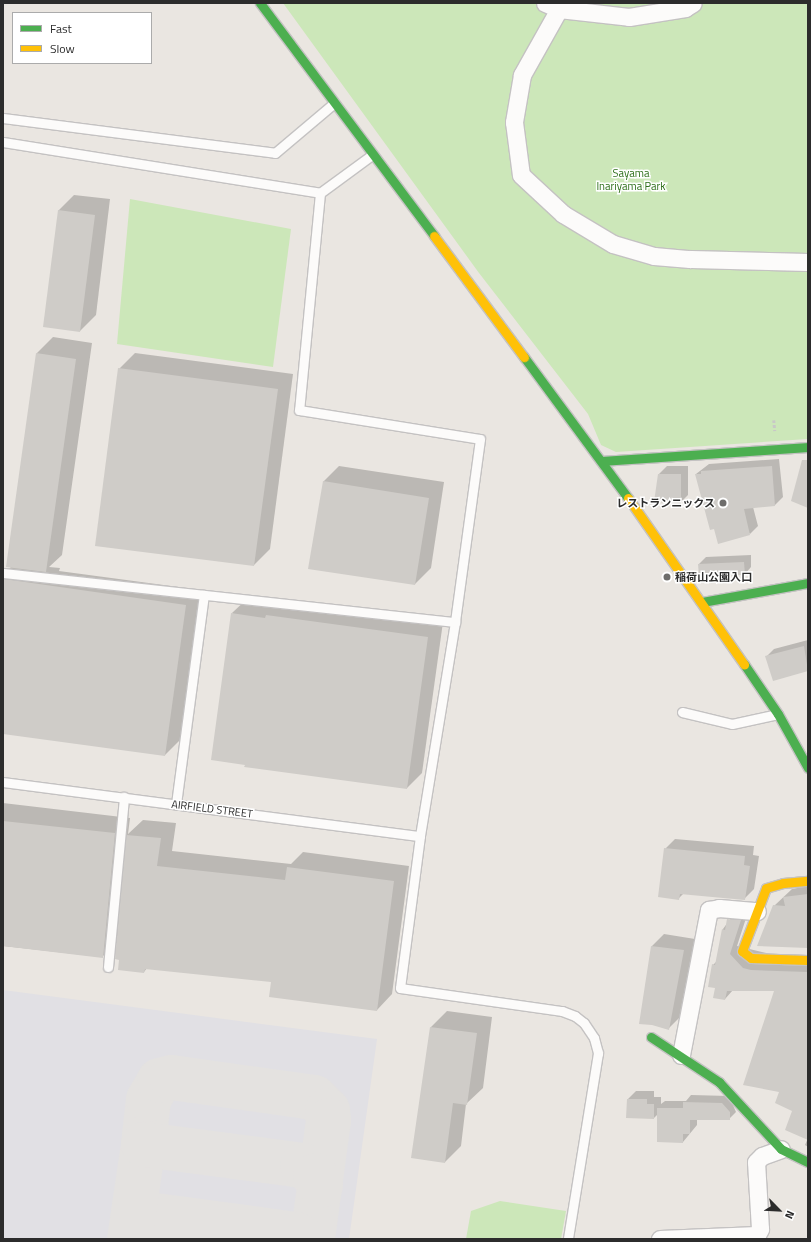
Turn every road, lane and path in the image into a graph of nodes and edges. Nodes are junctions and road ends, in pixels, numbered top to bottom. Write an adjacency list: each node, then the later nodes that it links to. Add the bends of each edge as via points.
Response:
1 (260, 3): 4 (street)
2 (693, 3): 3 (street, via 685,8 629,17)
3 (552, 6): 9 (street, via 522,75 514,122 521,176 563,214 613,244 654,256 690,260)
4 (333, 104): 5 (lane, via 275,153); 7 (street)
5 (3, 118)
6 (3, 142): 8 (lane)
7 (372, 155): 8 (lane); 13 (street)
8 (320, 192): 18 (lane, via 299,410 480,439)
9 (808, 262)
10 (774, 420): 11 (path)
11 (776, 436)
12 (808, 447): 13 (street)
13 (602, 462): 17 (street)
14 (3, 573): 16 (lane)
15 (808, 583): 17 (street)
16 (204, 595): 18 (lane); 24 (lane)
17 (702, 602): 20 (street)
18 (455, 622): 25 (lane)
19 (682, 712): 20 (lane, via 732,724)
20 (778, 714): 21 (street)
21 (808, 768)
22 (3, 782): 23 (lane, AIRFIELD STREET)
23 (124, 797): 24 (lane, AIRFIELD STREET); 29 (lane)
24 (176, 804): 25 (lane, AIRFIELD STREET)
25 (420, 836): 34 (lane, via 400,988 562,1011 584,1023 594,1038 598,1053)
26 (808, 881): 27 (street, via 783,883 766,888)
27 (757, 911): 28 (street, via 742,951 751,958); 31 (street, via 719,908 709,910)
28 (807, 960)
29 (108, 967)
30 (651, 1037): 31 (street)
31 (681, 1055): 32 (street, via 719,1082)
32 (781, 1149): 33 (street); 35 (street, via 762,1156 756,1162 760,1229 757,1235)
33 (808, 1162)
34 (568, 1239)
35 (660, 1239)

